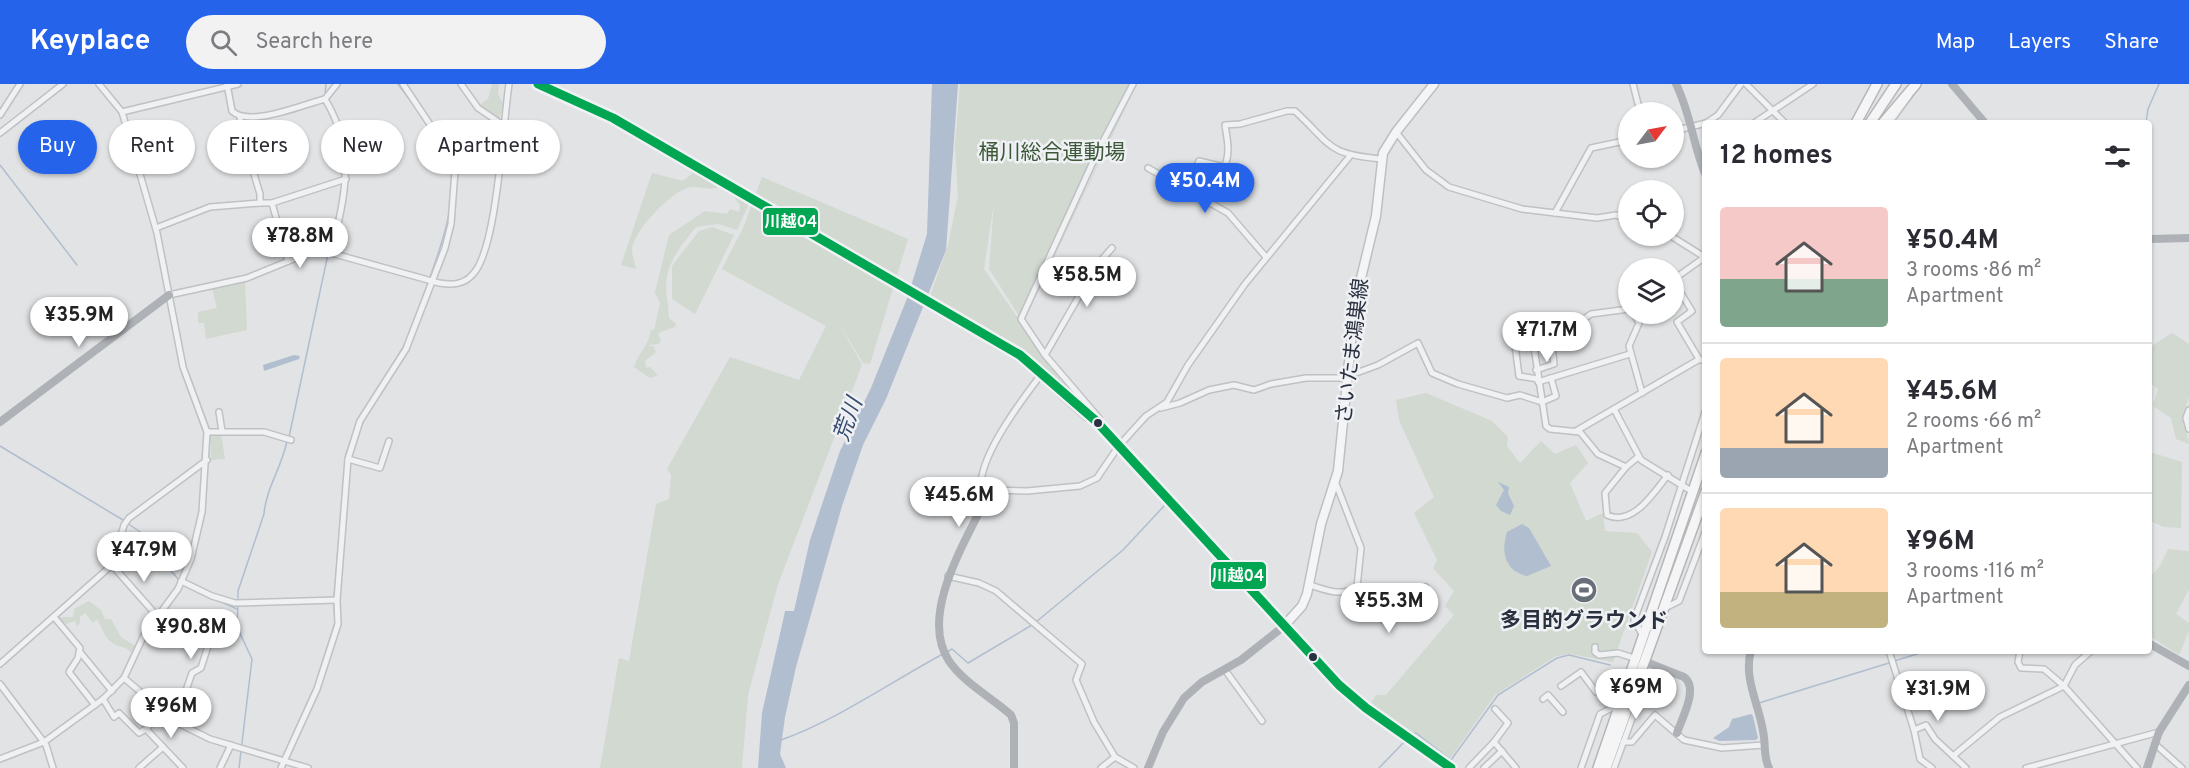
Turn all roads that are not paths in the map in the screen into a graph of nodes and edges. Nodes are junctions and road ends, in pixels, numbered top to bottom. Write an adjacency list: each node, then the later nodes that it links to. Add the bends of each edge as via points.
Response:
1 (20, 84): 27 (street)
2 (63, 84): 44 (street)
3 (99, 84): 26 (street)
4 (238, 84): 19 (street)
5 (336, 84): 23 (street)
6 (403, 84): 69 (street, via 448,148 454,168 451,224)
7 (461, 84): 29 (street, via 478,108)
8 (509, 84): 30 (street)
9 (538, 84): 94 (main road, via 629,127 993,338 1031,363)
10 (1133, 84): 79 (street, via 1021,319)
11 (1633, 84): 24 (street)
12 (1676, 84): 42 (street)
13 (1741, 84): 31 (street)
14 (1746, 84): 25 (street)
15 (1813, 84): 25 (street)
16 (1890, 84): 36 (highway)
17 (1896, 84): 37 (highway)
18 (1952, 84): 40 (street)
19 (227, 85): 26 (street); 28 (street, via 232,111)
20 (1432, 85): 45 (main road, さいたま鴻巣線)
21 (1875, 87): 34 (street); 35 (highway)
22 (1912, 88): 38 (highway); 39 (street, via 1908,101)
23 (325, 99): 28 (street, via 289,111); 52 (street, via 343,137)
24 (1638, 102)
25 (1774, 110): 32 (street); 33 (street)
26 (122, 112): 58 (street)
27 (0, 115)
28 (240, 116): 54 (street)
29 (495, 120)
30 (503, 120)
31 (1710, 120)
32 (1759, 120)
33 (1782, 120)
34 (1853, 120)
35 (1858, 120)
36 (1868, 120)
37 (1872, 120)
38 (1885, 120)
39 (1892, 120)
40 (1979, 120)
41 (1702, 124): 42 (street)
42 (1692, 128): 43 (street); 47 (street)
43 (1684, 129)
44 (0, 132)
45 (1396, 132): 49 (main road, さいたま鴻巣線); 56 (street, via 1426,170 1449,187 1522,209)
46 (1618, 142): 56 (street, via 1591,148)
47 (1702, 155)
48 (1350, 156): 49 (street); 53 (street, via 1337,152 1295,111 1225,125 1226,163 1224,166 1199,161); 65 (street)
49 (1382, 159): 84 (main road, さいたま鴻巣線, via 1376,216 1355,303)
50 (1148, 168): 53 (street)
51 (497, 174): 69 (street, via 494,207 478,268 458,284)
52 (346, 178): 55 (street); 63 (street)
53 (1197, 197): 65 (street, via 1228,213)
54 (260, 203): 55 (street); 58 (street, via 210,207)
55 (272, 203): 67 (street)
56 (1555, 213): 57 (street, via 1597,218)
57 (1618, 216)
58 (156, 228): 70 (street)
59 (2189, 238): 60 (street)
60 (2152, 239)
61 (1684, 244): 64 (street)
62 (1112, 248): 79 (street, via 1097,266)
63 (331, 253): 67 (street, via 313,251); 69 (street)
64 (1702, 256)
65 (1266, 257): 90 (street, via 1222,315 1167,402)
66 (1702, 260): 68 (street)
67 (288, 261): 70 (street, via 247,278)
68 (1684, 274)
69 (432, 280): 105 (street, via 406,349 360,422)
70 (169, 295): 96 (street); 100 (street, via 183,367)
71 (1684, 298): 73 (street, via 1692,311)
72 (1618, 312): 74 (street, via 1591,314 1572,327 1557,318)
73 (1684, 317)
74 (1549, 319): 77 (street); 82 (street, via 1554,364)
75 (1639, 324): 78 (street)
76 (1678, 324): 87 (street, via 1701,360)
77 (1531, 327): 82 (street); 86 (street, via 1514,338 1519,376)
78 (1630, 354): 85 (street); 87 (street)
79 (1045, 355): 80 (street)
80 (1051, 362): 81 (street); 94 (street, via 1099,418)
81 (1045, 369)
82 (1536, 370): 86 (street)
83 (1040, 376): 113 (street, via 1008,420 986,463 981,482)
84 (1347, 377): 89 (street, via 1418,343 1432,373 1507,398 1520,395); 90 (street, via 1306,378 1254,390 1234,385); 110 (main road, さいたま鴻巣線)
85 (1551, 378): 86 (street); 89 (street, via 1556,396)
86 (1538, 380): 89 (street)
87 (1642, 393): 91 (street)
88 (1060, 394): 94 (street)
89 (1542, 402): 99 (street, via 1546,426)
90 (1159, 408): 103 (street, via 1146,416)
91 (1614, 409): 99 (street); 104 (street)
92 (2189, 410): 97 (street)
93 (219, 412): 98 (street)
94 (1095, 421): 103 (main road)
95 (1702, 421): 111 (street)
96 (0, 422)
97 (2189, 429)
98 (222, 431): 100 (street); 101 (street, via 264,432)
99 (1576, 431): 108 (street, via 1598,454)
100 (207, 432): 106 (street)
101 (291, 440)
102 (389, 441): 105 (street, via 380,468)
103 (1118, 447): 113 (street, via 1097,478 1080,486); 127 (main road)
104 (1638, 457): 108 (street); 109 (street)
105 (348, 459): 122 (street)
106 (207, 460): 116 (street, via 129,518); 118 (street, via 198,533)
107 (1702, 465): 128 (highway)
108 (1626, 467): 109 (street, via 1605,493 1610,517 1639,509)
109 (1668, 475): 111 (street)
110 (1335, 482): 119 (main road, さいたま鴻巣線, via 1321,524); 120 (street, via 1361,548)
111 (1681, 483): 112 (street); 128 (street, via 1634,620)
112 (1688, 489)
113 (990, 490): 117 (street)
114 (1702, 502): 123 (highway)
115 (1702, 541): 123 (street, via 1679,601)
116 (112, 565): 124 (street); 125 (street)
117 (948, 576): 171 (street, via 996,591 1082,664 1076,680); 182 (street, via 941,600 942,648 959,674 1011,715)
118 (181, 581): 122 (street, via 235,603); 124 (street)
119 (1310, 585): 120 (street, via 1339,593); 127 (main road, さいたま鴻巣線, via 1302,606)
120 (1356, 587): 121 (street, via 1386,622 1407,609)
121 (1426, 587)
122 (337, 600): 173 (street, via 338,624 325,667)
123 (1663, 609): 136 (highway)
124 (157, 616): 126 (street)
125 (54, 617): 131 (street); 137 (street)
126 (152, 623): 140 (street); 155 (street, via 208,646 201,668 192,673 182,702)
127 (1284, 626): 139 (street); 186 (main road, via 1348,694)
128 (1644, 638): 136 (highway)
129 (2152, 645): 138 (street)
130 (1595, 647): 136 (street, via 1599,655 1618,653)
131 (80, 652): 146 (street); 151 (street, via 69,672)
132 (1751, 654): 167 (street, via 1749,672)
133 (1890, 654): 158 (street)
134 (2019, 654): 144 (street, via 2021,668 2044,669)
135 (2088, 654): 144 (street, via 2075,665)
136 (1640, 660): 145 (highway); 150 (highway); 160 (street, via 1690,683)
137 (0, 664)
138 (2189, 666)
139 (1225, 670): 156 (street); 185 (street, via 1194,688 1177,707)
140 (124, 678): 146 (street); 153 (street)
141 (0, 684): 161 (street)
142 (2189, 685): 159 (street)
143 (1562, 686): 147 (street, via 1581,672)
144 (2064, 686): 164 (street); 170 (street, via 2000,717)
145 (1634, 690): 163 (street, via 1638,702); 191 (highway)
146 (112, 691): 148 (street)
147 (1596, 692)
148 (103, 699): 151 (street); 157 (street, via 114,717 119,713 139,734)
149 (1544, 699): 154 (street, via 1548,695)
150 (1620, 703): 189 (street, via 1600,714); 190 (highway)
151 (95, 705): 161 (street)
152 (1495, 709): 162 (street, via 1508,723)
153 (163, 710): 155 (street); 157 (street)
154 (1563, 712)
155 (171, 718): 166 (street, via 210,739)
156 (1262, 721)
157 (146, 729): 168 (street)
158 (1914, 730): 170 (street, via 1926,725); 194 (street, via 1920,759)
159 (2160, 732): 164 (street); 165 (street)
160 (1677, 733)
161 (44, 742): 172 (street); 176 (street)
162 (1494, 742): 169 (street); 175 (street)
163 (1623, 742): 167 (street, via 1632,742 1655,715 1684,740 1722,748); 192 (street)
164 (2117, 743): 174 (street); 197 (street)
165 (2155, 744): 198 (street); 199 (street)
166 (231, 745): 173 (street); 179 (street)
167 (1764, 745): 193 (street)
168 (163, 747): 177 (street); 178 (street)
169 (1502, 751): 187 (street); 188 (street)
170 (1953, 756): 195 (street)
171 (1115, 757): 183 (street); 184 (street)
172 (0, 759)
173 (283, 760): 180 (street); 181 (street)
174 (2048, 765): 196 (street)
175 (1471, 766): 187 (street)
176 (53, 768)
177 (139, 768)
178 (183, 768)
179 (220, 768)
180 (281, 768)
181 (308, 768)
182 (1014, 768)
183 (1101, 768)
184 (1134, 768)
185 (1148, 768)
186 (1451, 768)
187 (1482, 768)
188 (1516, 768)
189 (1581, 768)
190 (1599, 768)
191 (1606, 768)
192 (1614, 768)
193 (1769, 768)
194 (1932, 768)
195 (1966, 768)
196 (2026, 768)
197 (2137, 768)
198 (2147, 768)
199 (2182, 768)

